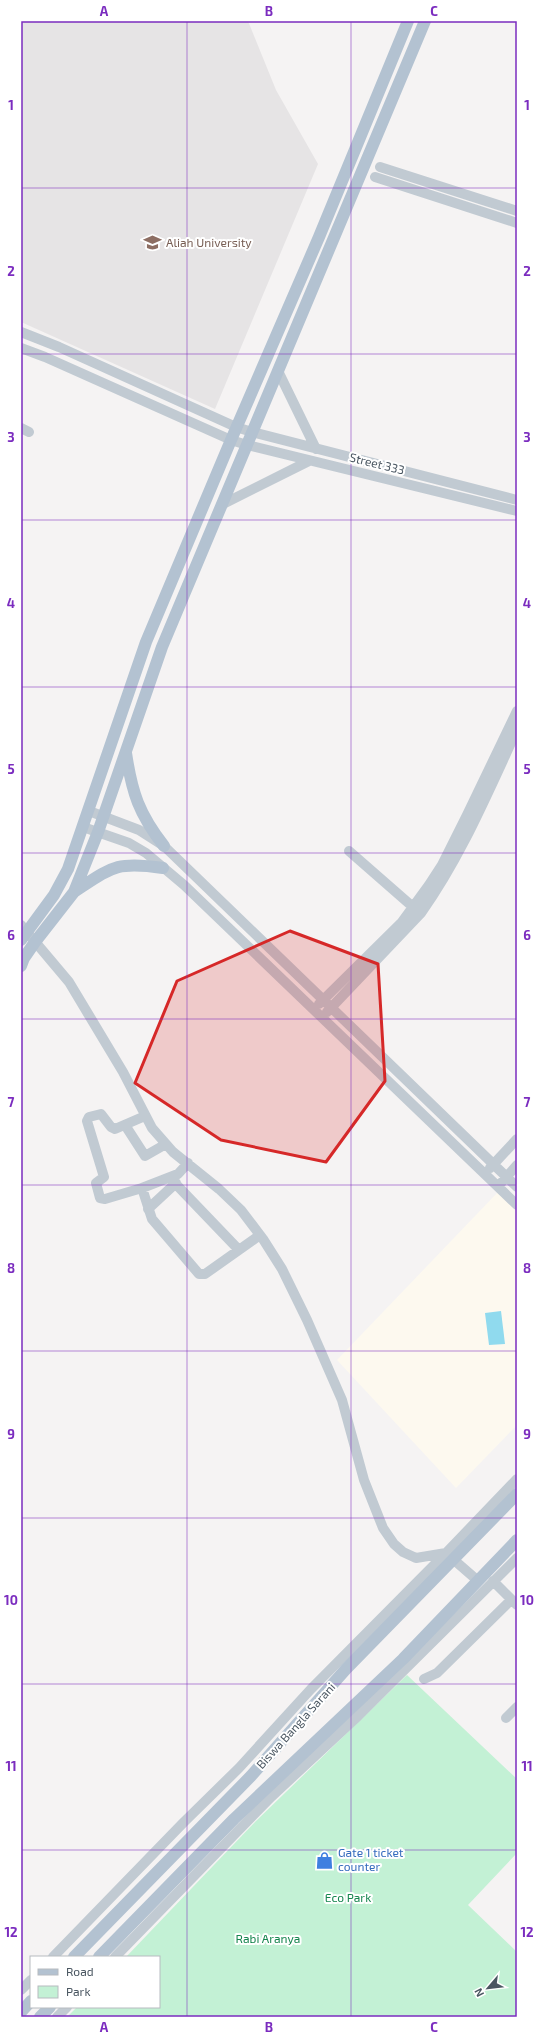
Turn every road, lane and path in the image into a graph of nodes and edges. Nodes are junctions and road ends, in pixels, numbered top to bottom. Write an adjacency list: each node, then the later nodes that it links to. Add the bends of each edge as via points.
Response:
1 (408, 21): 10 (main road)
2 (425, 21): 9 (main road)
3 (380, 167): 5 (street)
4 (375, 177): 6 (street)
5 (517, 211)
6 (517, 223)
7 (21, 332): 10 (street, Street 333)
8 (21, 348): 12 (street, Street 333)
9 (278, 371): 11 (main road); 14 (street)
10 (236, 427): 11 (street, Street 333); 12 (main road)
11 (252, 432): 13 (main road); 14 (street, Street 333)
12 (231, 440): 13 (street, Street 333); 22 (main road, via 146,642)
13 (247, 445): 15 (street, Street 333); 17 (main road)
14 (316, 449): 16 (street, Street 333)
15 (309, 461): 17 (street); 18 (street, Street 333)
16 (517, 500)
17 (221, 505): 21 (main road, via 162,647)
18 (517, 511)
19 (517, 711): 30 (street, via 442,864)
20 (517, 730): 35 (street, via 451,868 433,897 421,914)
21 (126, 750): 23 (main road); 26 (main road, via 136,801 144,818)
22 (89, 811): 23 (street); 24 (main road)
23 (103, 817): 25 (main road); 26 (street, via 139,830)
24 (83, 827): 25 (street); 31 (main road, via 61,884)
25 (98, 832): 28 (street, via 128,843 146,853); 29 (main road)
26 (164, 846): 34 (street)
27 (349, 851): 30 (street)
28 (163, 868): 29 (main road, via 139,865 117,867); 36 (street, via 184,885)
29 (74, 892): 32 (main road)
30 (413, 907): 34 (street, via 402,922)
31 (23, 933): 32 (street)
32 (35, 942): 33 (main road); 38 (street, via 69,982 123,1072)
33 (21, 966)
34 (323, 1000): 35 (street); 36 (street)
35 (330, 1007): 37 (street); 43 (street)
36 (314, 1010): 37 (street)
37 (322, 1017): 45 (street)
38 (145, 1116): 39 (street); 41 (street)
39 (125, 1125): 41 (street, via 144,1156); 50 (street, via 115,1129 101,1114 89,1117 104,1177 96,1183 100,1198 105,1199)
40 (517, 1139): 43 (street)
41 (166, 1144): 42 (street)
42 (188, 1163): 47 (street); 53 (street, via 233,1202)
43 (493, 1164): 45 (street); 46 (street)
44 (517, 1165): 46 (street)
45 (484, 1174): 48 (street)
46 (506, 1177): 48 (street); 49 (street)
47 (173, 1181): 50 (street); 52 (street); 54 (street)
48 (498, 1187): 51 (street)
49 (517, 1187)
50 (142, 1188): 52 (street)
51 (517, 1205)
52 (148, 1209): 54 (street, via 152,1219 201,1275)
53 (260, 1235): 54 (street); 58 (street, via 282,1269 325,1359 342,1400 364,1480 383,1528 394,1544 416,1558)
54 (239, 1250)
55 (517, 1479): 58 (street)
56 (517, 1494): 58 (main road, Biswa Bangla Sarani)
57 (517, 1540): 60 (main road, Biswa Bangla Sarani)
58 (450, 1557): 62 (street); 68 (street, via 311,1689 239,1768); 69 (main road, Biswa Bangla Sarani, via 251,1776)
59 (517, 1558): 61 (street)
60 (495, 1563): 61 (street); 62 (main road, Biswa Bangla Sarani)
61 (513, 1568): 63 (street)
62 (477, 1580): 70 (main road, Biswa Bangla Sarani, via 403,1659 234,1819)
63 (493, 1581): 64 (street); 71 (street, via 358,1716 271,1797)
64 (514, 1602): 65 (street, via 437,1673)
65 (424, 1679)
66 (517, 1707): 67 (street)
67 (506, 1718)
68 (54, 1956)
69 (75, 1956)
70 (100, 1956)
71 (116, 1956)
72 (30, 1981): 73 (street)
73 (21, 1990)
74 (30, 2002): 77 (main road)
75 (49, 2008): 78 (main road)
76 (66, 2008): 79 (street)
77 (21, 2012)
78 (40, 2017)
79 (57, 2017)

